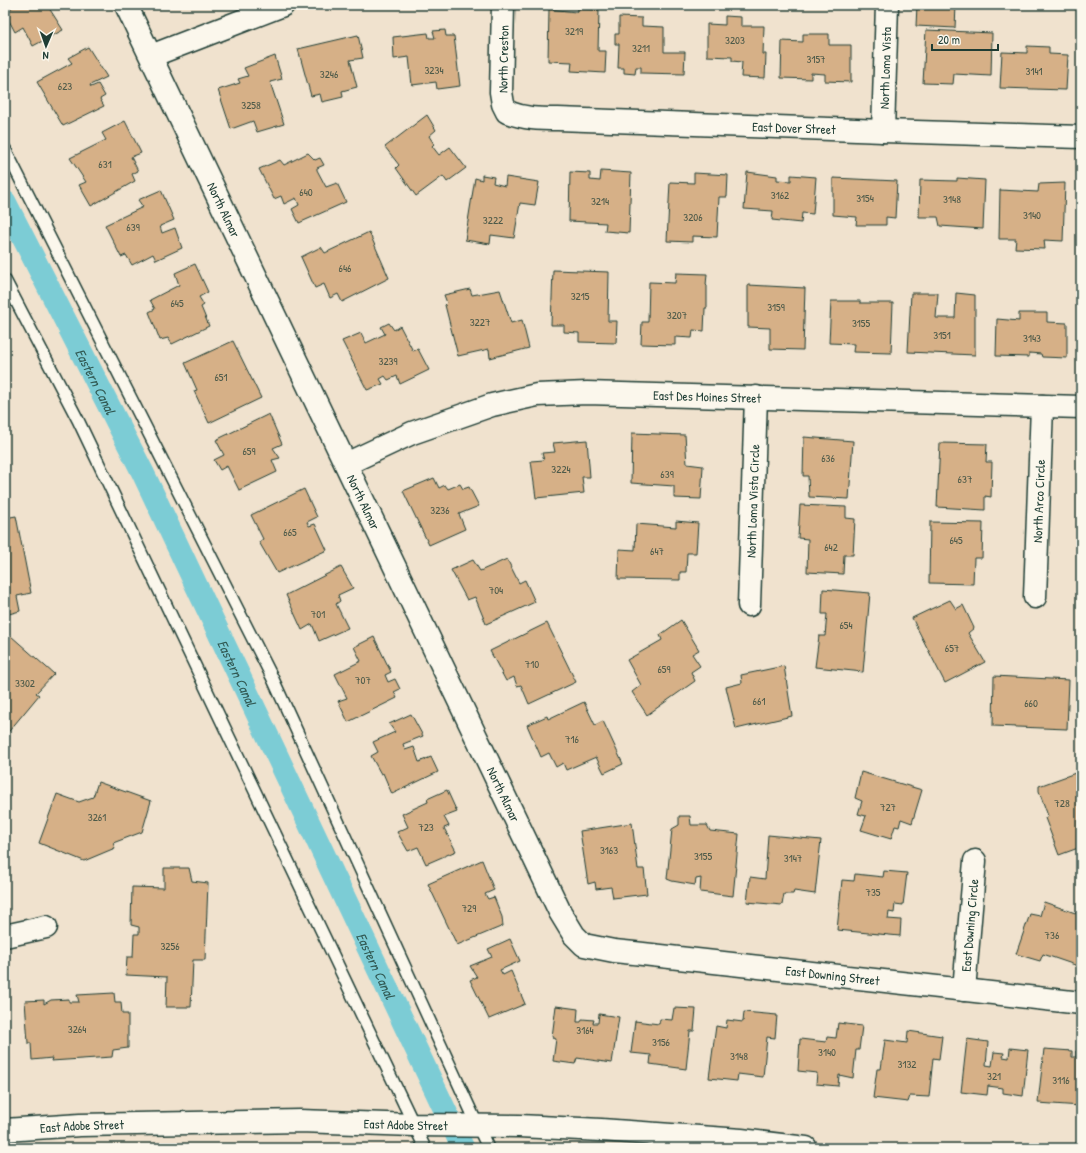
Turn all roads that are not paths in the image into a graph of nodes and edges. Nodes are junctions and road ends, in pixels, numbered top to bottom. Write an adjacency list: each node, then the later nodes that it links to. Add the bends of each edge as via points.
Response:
1 (126, 5): 5 (street, North Almar)
2 (283, 5): 5 (street)
3 (504, 5): 6 (street, North Creston, via 501,92)
4 (887, 5): 7 (street, North Loma Vista)
5 (151, 56): 14 (street, North Almar)
6 (507, 112): 7 (street, East Dover Street, via 539,119)
7 (883, 131): 8 (street, East Dover Street)
8 (1081, 137)
9 (5, 149): 24 (lane, via 272,677)
10 (5, 280): 23 (lane, via 81,428)
11 (756, 397): 12 (street, East Des Moines Street); 14 (street, East Des Moines Street, via 587,393 537,395 492,405 412,433); 16 (street, North Loma Vista Circle)
12 (1042, 406): 13 (street, East Des Moines Street); 15 (street, North Arco Circle)
13 (1081, 407)
14 (346, 464): 20 (street, North Almar, via 560,912 574,935)
15 (1035, 597)
16 (749, 604)
17 (975, 861): 21 (street, East Downing Circle)
18 (46, 927): 19 (street)
19 (5, 936)
20 (584, 945): 21 (street, East Downing Street, via 614,952 634,952)
21 (964, 990): 22 (street, East Downing Street)
22 (1081, 1003)
23 (414, 1125): 24 (street, East Adobe Street); 25 (street, East Adobe Street, via 300,1120 80,1124); 26 (lane)
24 (477, 1126): 27 (lane); 28 (street, East Adobe Street, via 601,1130 742,1140)
25 (5, 1130)
26 (425, 1148)
27 (488, 1148)
28 (806, 1148)

